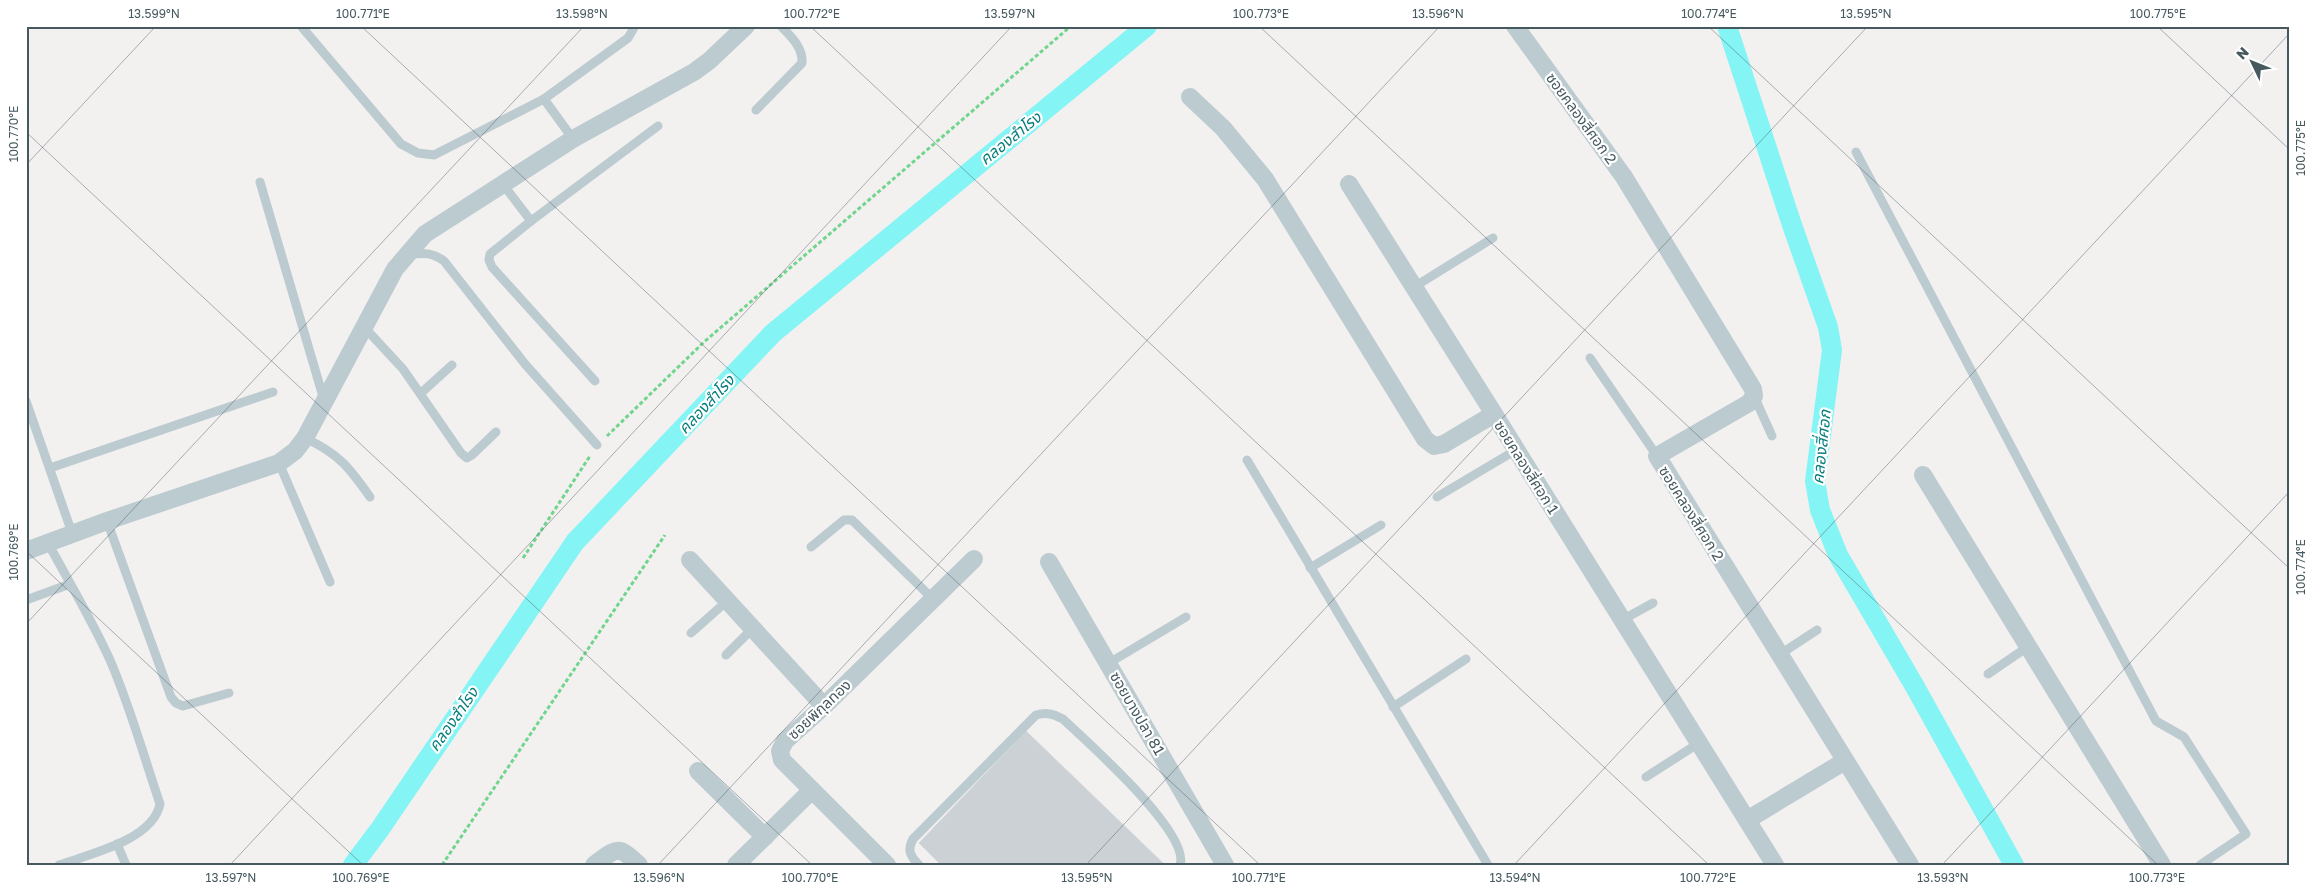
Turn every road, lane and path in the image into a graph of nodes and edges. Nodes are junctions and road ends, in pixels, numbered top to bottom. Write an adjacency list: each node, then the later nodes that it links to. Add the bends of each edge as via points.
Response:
1 (301, 26): 8 (lane, via 401,144 418,153 434,155)
2 (636, 26): 8 (lane, via 628,38)
3 (746, 26): 11 (street, via 694,72)
4 (781, 26): 9 (lane, via 798,45 802,63)
5 (1071, 26): 33 (path, via 704,342)
6 (1515, 26): 26 (street, ซอยคลองสี่ศอก 2, via 1624,177 1753,389)
7 (1190, 97): 29 (street, ซอยคลองสี่ศอก 1, via 1230,135 1265,179 1425,439 1434,446 1444,444)
8 (544, 100): 11 (lane)
9 (756, 110)
10 (658, 126): 16 (lane)
11 (573, 139): 14 (street)
12 (1856, 152): 96 (lane, via 2156,721 2184,738 2246,834)
13 (260, 182): 28 (lane)
14 (502, 183): 16 (lane); 18 (street, via 425,234)
15 (1349, 184): 19 (street)
16 (531, 221): 23 (lane, via 490,254 489,260)
17 (1493, 238): 19 (lane)
18 (406, 254): 20 (street); 33 (lane, via 427,252 444,261 525,364)
19 (1414, 287): 29 (street)
20 (365, 328): 25 (lane); 28 (street)
21 (1590, 358): 35 (lane)
22 (452, 366): 25 (lane)
23 (595, 381)
24 (273, 392): 38 (lane)
25 (420, 392): 30 (lane, via 467,458)
26 (1754, 396): 31 (lane); 35 (street, ซอยคลองสี่ศอก 2, via 1749,403)
27 (26, 401): 38 (lane)
28 (324, 402): 32 (street)
29 (1494, 414): 34 (street, ซอยคลองสี่ศอก 1)
30 (496, 432)
31 (1772, 436)
32 (305, 438): 37 (street); 40 (lane, via 329,450)
33 (597, 445): 49 (path)
34 (1516, 450): 41 (lane); 61 (street, ซอยคลองสี่ศอก 1)
35 (1657, 456): 67 (street, ซอยคลองสี่ศอก 2)
36 (1247, 460): 53 (lane)
37 (279, 463): 42 (street); 54 (lane)
38 (50, 468): 44 (lane)
39 (1923, 475): 65 (street)
40 (370, 497)
41 (1437, 497)
42 (107, 521): 44 (street); 71 (lane, via 171,697 183,706)
43 (1382, 525): 53 (lane)
44 (72, 534): 46 (street)
45 (665, 535): 84 (path)
46 (48, 543): 48 (street); 55 (lane)
47 (811, 547): 56 (lane, via 844,520 852,520)
48 (26, 551)
49 (523, 558)
50 (690, 560): 58 (street)
51 (974, 560): 56 (street, ซอยพิกุลทอง)
52 (1049, 562): 69 (street, ซอยบางปลา 81)
53 (1310, 568): 73 (lane)
54 (330, 582)
55 (70, 584): 57 (lane); 81 (lane, via 86,609 111,662 160,804 153,822)
56 (933, 599): 72 (street, ซอยพิกุลทอง)
57 (26, 600)
58 (727, 601): 62 (street); 64 (lane)
59 (1653, 603): 61 (lane)
60 (1186, 617): 69 (lane)
61 (1622, 620): 74 (street, ซอยคลองสี่ศอก 1)
62 (752, 629): 66 (lane); 72 (street)
63 (1817, 630): 67 (lane)
64 (691, 633)
65 (2029, 646): 70 (lane); 95 (street)
66 (726, 654)
67 (1779, 655): 75 (street, ซอยคลองสี่ศอก 2)
68 (1466, 659): 73 (lane)
69 (1109, 663): 91 (street, ซอยบางปลา 81)
70 (1988, 674)
71 (229, 693)
72 (824, 706): 78 (street, ซอยพิกุลทอง, via 785,741 780,751 782,760)
73 (1393, 707): 92 (lane)
74 (1699, 742): 77 (lane); 79 (street, ซอยคลองสี่ศอก 1)
75 (1845, 761): 79 (street); 94 (street, ซอยคลองสี่ศอก 2)
76 (698, 771): 80 (street)
77 (1646, 778)
78 (812, 790): 80 (street); 88 (street, ซอยพิกุลทอง)
79 (1747, 820): 93 (street, ซอยคลองสี่ศอก 1)
80 (765, 837): 87 (street)
81 (117, 844): 82 (lane); 83 (lane)
82 (59, 865)
83 (126, 865)
84 (442, 865)
85 (594, 865): 86 (street, via 619,850)
86 (639, 865)
87 (736, 865)
88 (887, 865)
89 (919, 865): 90 (lane, via 910,854 909,846 913,839 1036,715 1052,713 1064,719 1152,807 1180,848)
90 (1180, 865)
91 (1225, 865)
92 (1488, 865)
93 (1775, 865)
94 (1910, 865)
95 (2162, 865)
96 (2200, 865)

